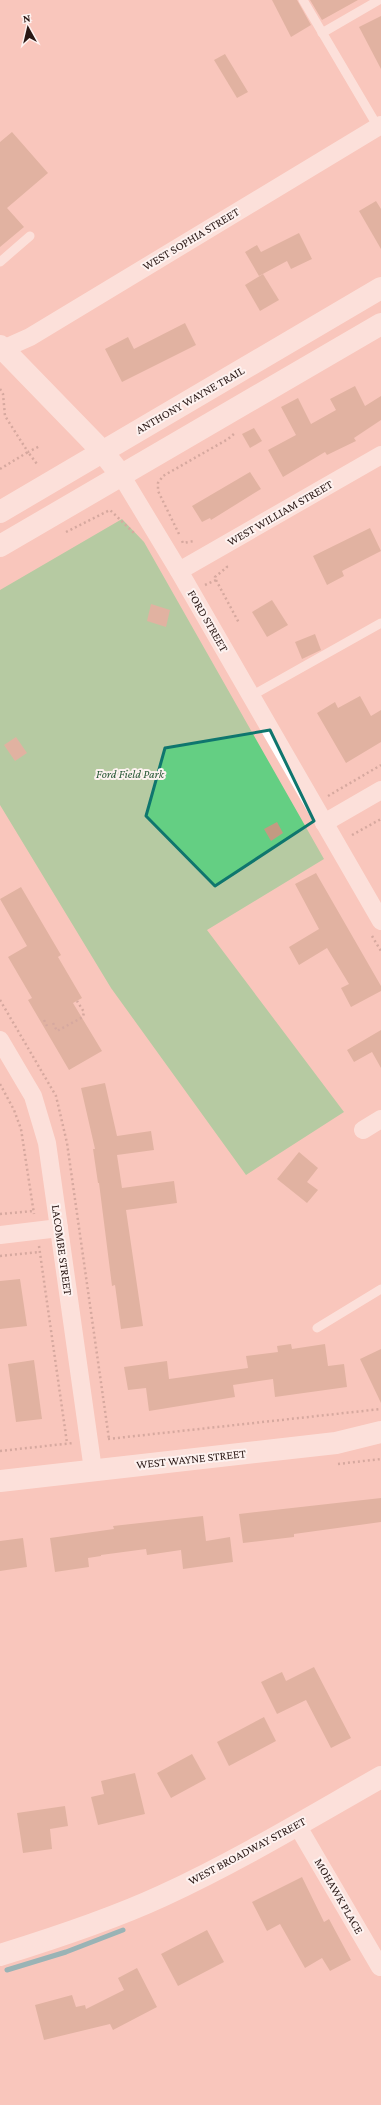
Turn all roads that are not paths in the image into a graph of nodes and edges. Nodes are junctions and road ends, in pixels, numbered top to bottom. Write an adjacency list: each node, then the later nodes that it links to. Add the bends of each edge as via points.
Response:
1 (303, 0): 3 (lane)
2 (379, 0): 3 (lane)
3 (322, 33): 4 (lane)
4 (379, 126): 9 (street, WEST SOPHIA STREET, via 80,307 30,336)
5 (30, 236): 6 (lane)
6 (0, 262)
7 (381, 288): 10 (main road, ANTHONY WAYNE TRAIL)
8 (381, 324): 12 (main road)
9 (1, 349): 10 (main road, FORD STREET)
10 (102, 451): 12 (main road, FORD STREET); 13 (main road, ANTHONY WAYNE TRAIL)
11 (381, 455): 15 (street, WEST WILLIAM STREET)
12 (121, 475): 14 (main road); 15 (street, FORD STREET)
13 (0, 512)
14 (0, 546)
15 (179, 571): 17 (street, FORD STREET)
16 (381, 623): 17 (lane)
17 (251, 696): 19 (street, FORD STREET)
18 (381, 790): 19 (street)
19 (324, 823): 20 (street, FORD STREET)
20 (381, 921)
21 (0, 1040): 24 (street, LACOMBE STREET, via 38,1108 47,1143)
22 (381, 1119): 23 (street)
23 (363, 1130)
24 (59, 1228): 25 (street); 29 (street, LACOMBE STREET)
25 (0, 1235)
26 (381, 1289): 27 (lane)
27 (317, 1328)
28 (381, 1432): 29 (main road, WEST WAYNE STREET, via 336,1443)
29 (93, 1470): 30 (main road, WEST WAYNE STREET)
30 (0, 1481)
31 (381, 1777): 32 (main road, WEST BROADWAY STREET)
32 (297, 1825): 33 (main road, WEST BROADWAY STREET, via 162,1896 110,1918); 34 (street, MOHAWK PLACE)
33 (0, 1955)
34 (380, 1967)

